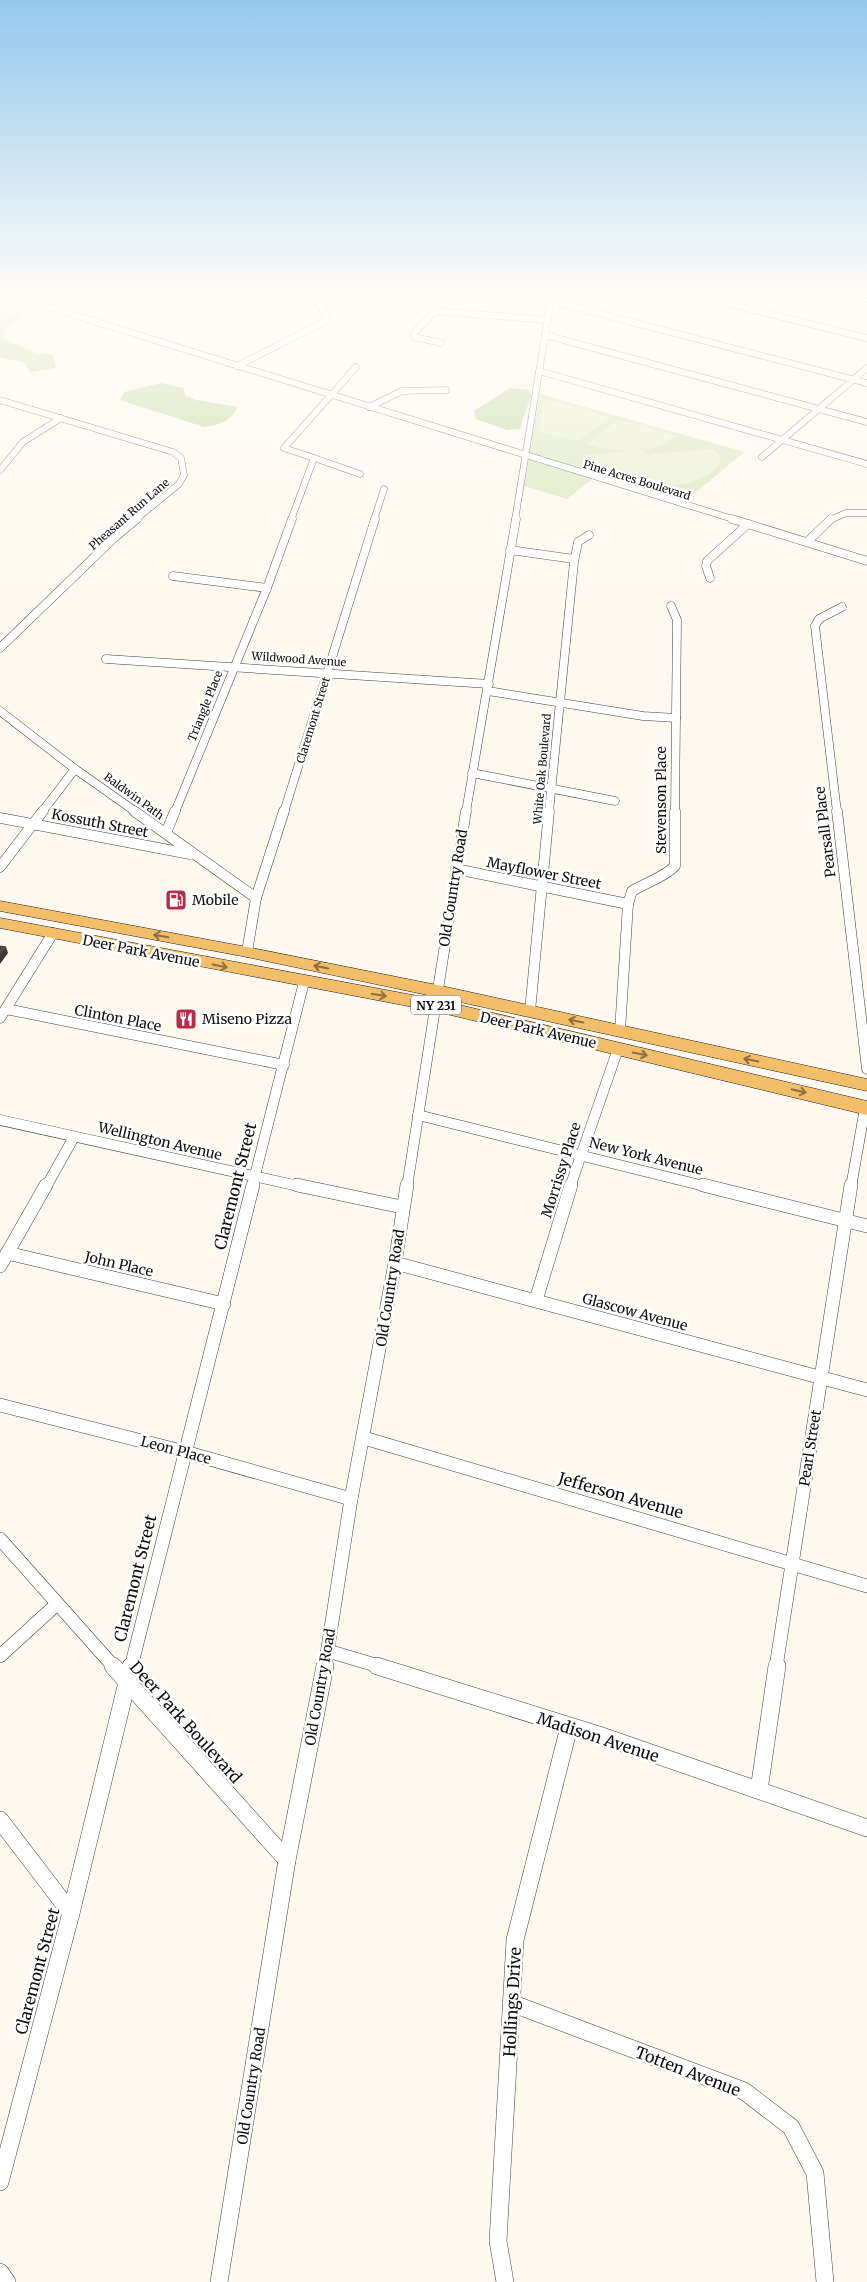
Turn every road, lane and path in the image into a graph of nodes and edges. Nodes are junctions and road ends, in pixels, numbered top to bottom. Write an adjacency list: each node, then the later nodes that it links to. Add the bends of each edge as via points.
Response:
1 (326, 398): 16 (street, via 284,448)
2 (341, 398): 9 (street, Pine Acres Boulevard)
3 (387, 398): 9 (street)
4 (535, 398): 14 (street, Old Country Road)
5 (636, 398): 13 (street)
6 (780, 398): 10 (street)
7 (831, 398): 10 (street)
8 (0, 400): 11 (street, Pheasant Run Lane)
9 (369, 407): 14 (street, Pine Acres Boulevard)
10 (819, 409): 12 (street); 13 (street)
11 (60, 418): 18 (street, via 22,442); 33 (street, Pheasant Run Lane, via 173,452 181,458 184,475 179,484 114,538)
12 (867, 422)
13 (782, 440): 15 (street); 17 (street)
14 (526, 456): 22 (street, Pine Acres Boulevard); 25 (street, Old Country Road)
15 (762, 457)
16 (314, 458): 19 (street); 30 (street, Triangle Place)
17 (867, 464)
18 (0, 470)
19 (360, 474)
20 (384, 488): 36 (street, Claremont Street)
21 (867, 513): 24 (street, via 835,514)
22 (748, 524): 24 (street, Pine Acres Boulevard); 29 (street, via 707,561)
23 (589, 535): 26 (street, White Oak Boulevard, via 578,542)
24 (807, 542): 27 (street, Pine Acres Boulevard)
25 (510, 550): 26 (street); 37 (street, Old Country Road)
26 (574, 559): 38 (street, White Oak Boulevard)
27 (867, 561)
28 (173, 576): 30 (street)
29 (710, 578)
30 (267, 588): 35 (street, Triangle Place)
31 (671, 606): 40 (street, Stevenson Place, via 677,620)
32 (842, 607): 65 (street, Pearsall Place, via 819,619 815,626)
33 (0, 648)
34 (106, 659): 35 (street, Wildwood Avenue)
35 (234, 666): 36 (street, Wildwood Avenue); 47 (street, Triangle Place)
36 (327, 672): 37 (street, Wildwood Avenue); 52 (street, Claremont Street)
37 (488, 688): 38 (street, Wildwood Avenue); 42 (street, Old Country Road)
38 (560, 703): 40 (street, Wildwood Avenue); 43 (street, White Oak Boulevard)
39 (0, 711): 41 (street, Baldwin Path)
40 (676, 718): 53 (street, Stevenson Place, via 675,866 666,875 632,891)
41 (75, 768): 46 (street); 47 (street, Baldwin Path)
42 (472, 773): 43 (street); 50 (street, Old Country Road)
43 (551, 790): 44 (street); 51 (street, White Oak Boulevard)
44 (615, 801)
45 (0, 818): 46 (street, Kossuth Street)
46 (32, 824): 48 (street, Kossuth Street); 49 (street)
47 (166, 833): 48 (street, Baldwin Path)
48 (194, 855): 52 (street, Baldwin Path)
49 (0, 867)
50 (456, 869): 51 (street, Mayflower Street); 59 (street, Old Country Road)
51 (542, 888): 53 (street, Mayflower Street); 60 (street, White Oak Boulevard)
52 (256, 898): 57 (street, Claremont Street)
53 (628, 904): 62 (street)
54 (0, 906): 57 (main road, Deer Park Avenue / NY 231, one-way to 54)
55 (0, 923): 56 (main road, Deer Park Avenue / NY 231)
56 (54, 933): 58 (main road, Deer Park Avenue / NY 231, one-way to 58); 61 (street)
57 (247, 952): 59 (main road, Deer Park Avenue / NY 231, one-way to 57)
58 (304, 982): 59 (main road, Deer Park Avenue / NY 231, one-way to 59); 64 (street, Claremont Street)
59 (436, 998): 60 (main road, Deer Park Avenue / NY 231); 63 (main road, Deer Park Avenue / NY 231); 68 (street, Old Country Road)
60 (530, 1011): 62 (main road, Deer Park Avenue / NY 231, one-way to 60)
61 (3, 1014): 64 (street, Clinton Place)
62 (620, 1030): 66 (main road, Deer Park Avenue / NY 231, one-way to 62)
63 (618, 1049): 67 (main road, Deer Park Avenue / NY 231, one-way to 67); 71 (street, Morrissy Place)
64 (284, 1065): 72 (street, Claremont Street)
65 (867, 1069)
66 (867, 1085)
67 (866, 1108): 74 (street, Pearl Street)
68 (418, 1115): 71 (street, New York Avenue); 73 (street, Old Country Road)
69 (0, 1120): 70 (street, Wellington Avenue)
70 (74, 1136): 72 (street, Wellington Avenue); 76 (street)
71 (580, 1155): 74 (street, New York Avenue); 79 (street, Morrissy Place)
72 (256, 1177): 73 (street, Wellington Avenue); 80 (street, Claremont Street)
73 (402, 1207): 77 (street, Old Country Road)
74 (845, 1221): 75 (street, New York Avenue); 81 (street, Pearl Street)
75 (867, 1226)
76 (7, 1253): 78 (street); 80 (street, John Place)
77 (395, 1263): 79 (street, Glascow Avenue); 84 (street, Old Country Road)
78 (0, 1266)
79 (536, 1300): 81 (street, Glascow Avenue)
80 (224, 1304): 85 (street, Claremont Street)
81 (822, 1378): 82 (street, Glascow Avenue); 88 (street, Pearl Street)
82 (867, 1390)
83 (0, 1405): 85 (street, Leon Place)
84 (364, 1438): 86 (street, Old Country Road); 88 (street, Jefferson Avenue)
85 (185, 1452): 86 (street, Leon Place); 93 (street, Claremont Street)
86 (351, 1498): 91 (street, Old Country Road)
87 (0, 1539): 90 (street, Deer Park Boulevard)
88 (791, 1563): 89 (street, Jefferson Avenue); 95 (street, Pearl Street)
89 (867, 1586)
90 (57, 1604): 92 (street); 93 (street, Deer Park Boulevard)
91 (328, 1651): 94 (street, Madison Avenue); 98 (street, Old Country Road)
92 (0, 1656)
93 (127, 1682): 98 (street, Deer Park Boulevard); 99 (street, Claremont Street)
94 (569, 1727): 95 (street, Madison Avenue); 100 (street, Hollings Drive, via 515,1940)
95 (758, 1790): 97 (street, Madison Avenue)
96 (0, 1820): 99 (street)
97 (867, 1828)
98 (288, 1860): 104 (street, Old Country Road)
99 (71, 1913): 101 (street, Claremont Street)
100 (512, 2003): 105 (street, Hollings Drive, via 498,2242); 106 (street, Totten Avenue, via 744,2090 791,2128 815,2173)
101 (0, 2182)
102 (0, 2272): 103 (street)
103 (7, 2282)
104 (219, 2282)
105 (505, 2282)
106 (825, 2282)

